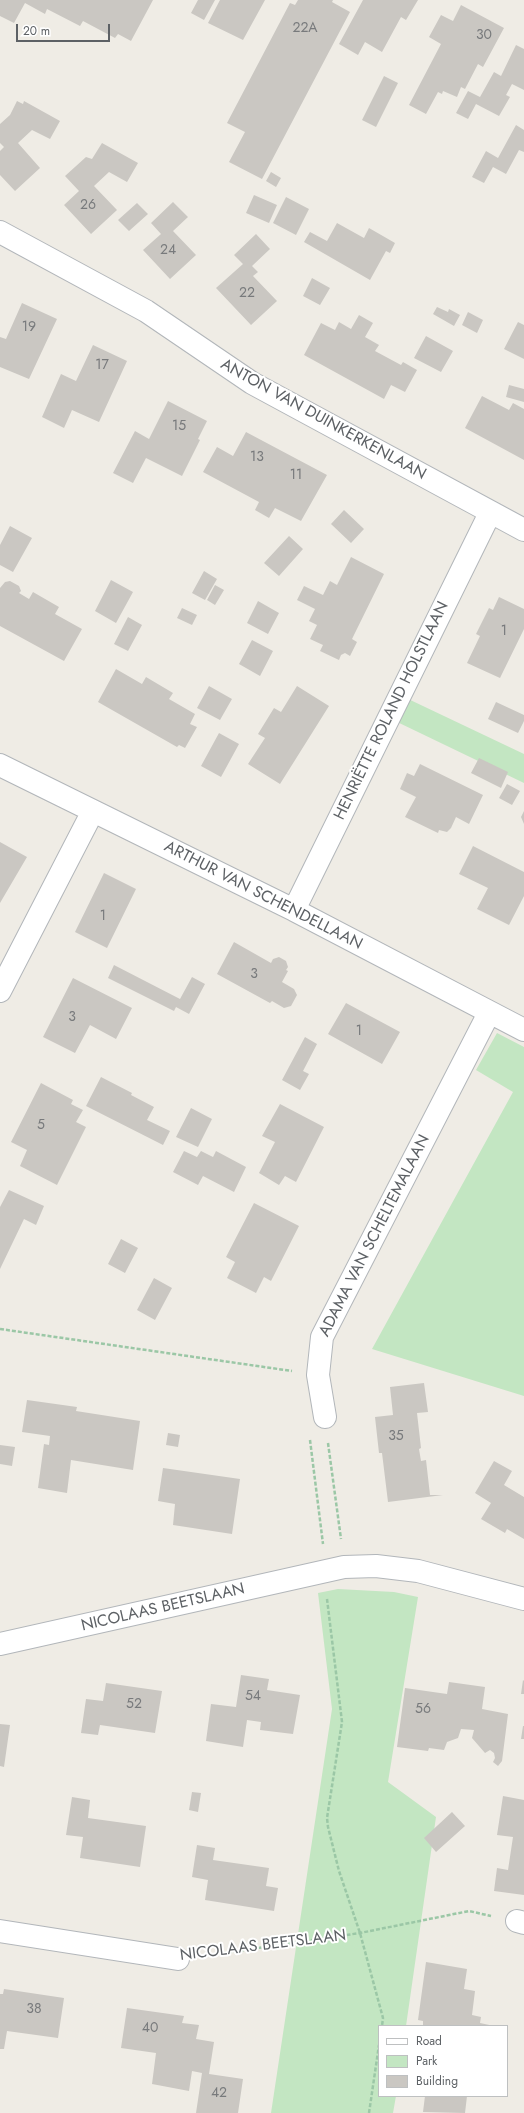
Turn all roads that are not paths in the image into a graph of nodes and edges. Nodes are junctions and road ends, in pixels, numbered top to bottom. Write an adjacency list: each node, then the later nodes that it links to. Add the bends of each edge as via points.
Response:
1 (0, 232): 2 (street, ANTON VAN DUINKERKENLAAN, via 146,311 257,387)
2 (490, 513): 3 (street, ANTON VAN DUINKERKENLAAN); 6 (street, HENRIËTTE ROLAND HOLSTLAAN)
3 (524, 530)
4 (0, 765): 5 (street, ARTHUR VAN SCHENDELLAAN)
5 (93, 810): 6 (street, ARTHUR VAN SCHENDELLAAN); 7 (street)
6 (294, 910): 8 (street, ARTHUR VAN SCHENDELLAAN)
7 (0, 991)
8 (489, 1013): 9 (street, ARTHUR VAN SCHENDELLAAN); 10 (street, ADAMA VAN SCHELTEMALAAN, via 327,1326 319,1350 318,1375)
9 (524, 1030)
10 (325, 1417)
11 (524, 1599): 12 (street, NICOLAAS BEETSLAAN, via 418,1571 376,1566 335,1569)
12 (0, 1644)
13 (0, 1931): 14 (street, NICOLAAS BEETSLAAN)
14 (178, 1959)

